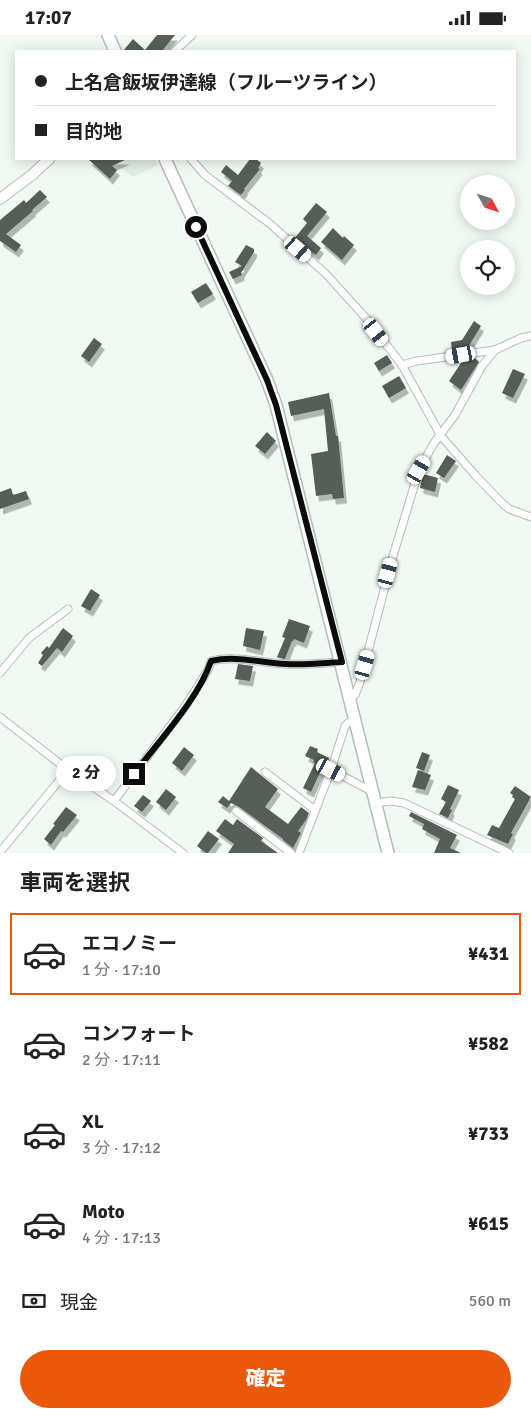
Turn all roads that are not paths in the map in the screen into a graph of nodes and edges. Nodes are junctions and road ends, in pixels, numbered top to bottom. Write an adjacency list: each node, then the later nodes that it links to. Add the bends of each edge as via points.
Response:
1 (108, 35): 3 (main road)
2 (192, 35): 4 (street)
3 (115, 50)
4 (176, 50)
5 (48, 160): 8 (street)
6 (164, 160): 15 (main road, via 276,405)
7 (192, 160): 11 (street, via 205,175 263,219 326,274)
8 (0, 199)
9 (531, 336): 10 (street)
10 (495, 349): 11 (street); 12 (street)
11 (402, 365): 12 (street)
12 (441, 436): 13 (street, via 502,503); 17 (street, via 419,470 360,682)
13 (531, 517)
14 (68, 609): 16 (street, via 29,638)
15 (342, 662): 17 (main road); 24 (street, via 211,661 186,705)
16 (0, 673)
17 (351, 698): 19 (main road)
18 (0, 717): 20 (street)
19 (356, 720): 21 (street, via 345,726); 23 (main road)
20 (68, 770): 24 (street); 27 (street)
21 (331, 770): 23 (street); 25 (street)
22 (265, 773): 25 (street)
23 (375, 798): 31 (main road); 32 (street, via 404,803)
24 (114, 801): 28 (street)
25 (315, 810): 30 (street)
26 (236, 811): 29 (street)
27 (0, 853)
28 (183, 853)
29 (291, 853)
30 (299, 853)
31 (388, 853)
32 (509, 853)

